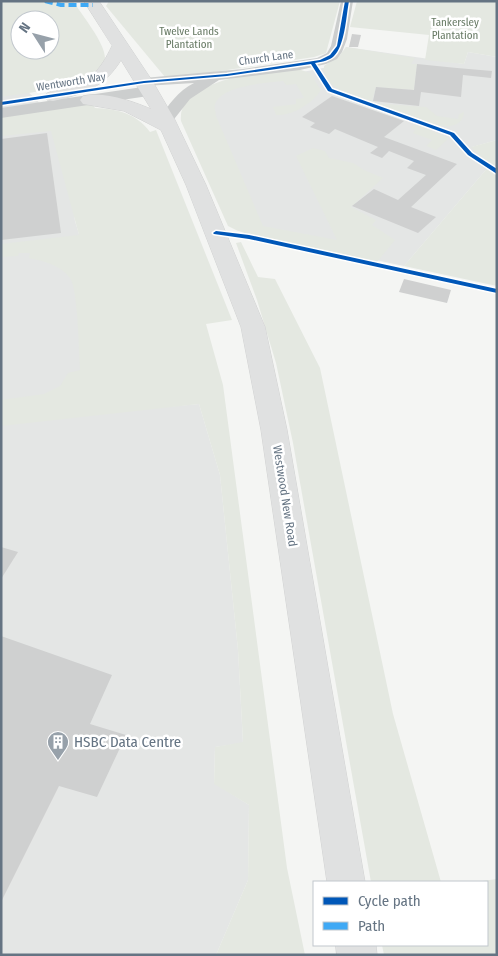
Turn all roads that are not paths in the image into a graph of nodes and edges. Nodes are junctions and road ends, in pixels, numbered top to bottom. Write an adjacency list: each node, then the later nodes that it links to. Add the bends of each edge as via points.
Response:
1 (91, 1): 3 (highway, Westwood New Road)
2 (347, 1): 4 (street, Church Lane, via 339,46 332,56 313,63)
3 (120, 46): 5 (highway, Westwood New Road); 6 (highway, via 111,67 97,80)
4 (227, 75): 5 (street, Church Lane); 10 (street, Church Lane, via 189,92 176,105)
5 (147, 87): 6 (street, Wentworth Way); 7 (street, Wentworth Way); 10 (highway, Westwood New Road)
6 (53, 96): 8 (street, Wentworth Way)
7 (89, 100): 9 (street, Wentworth Way); 10 (highway, via 135,108)
8 (1, 104)
9 (1, 113)
10 (167, 123): 11 (highway, Westwood New Road, via 196,185 253,327 274,430)
11 (346, 881)

